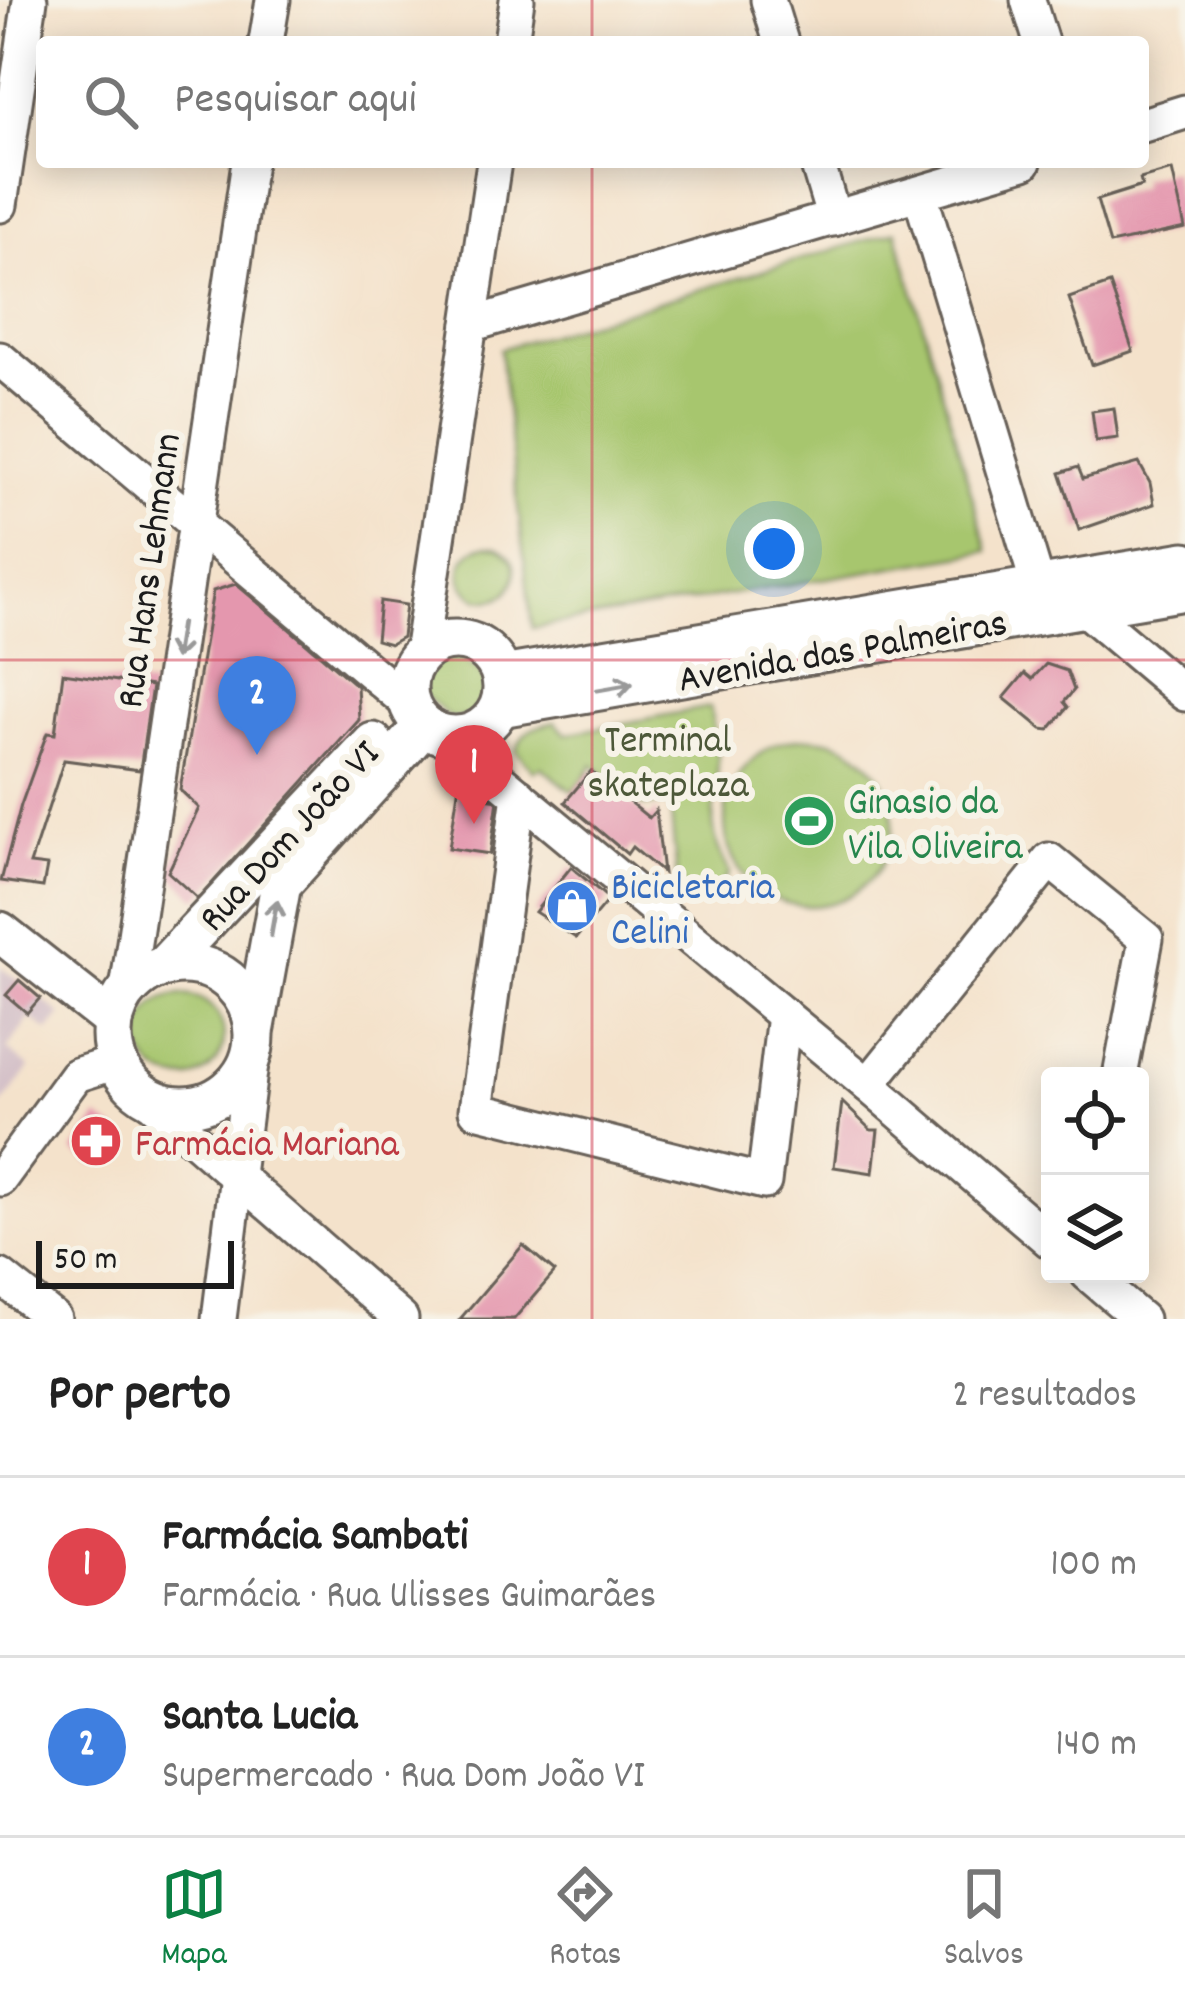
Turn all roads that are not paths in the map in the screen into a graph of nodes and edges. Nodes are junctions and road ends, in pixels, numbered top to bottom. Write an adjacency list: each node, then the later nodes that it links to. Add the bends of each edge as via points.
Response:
1 (30, 0): 17 (street)
2 (273, 0): 6 (street)
3 (517, 0): 7 (street)
4 (768, 0): 8 (street)
5 (1028, 0): 9 (street)
6 (267, 36)
7 (512, 36)
8 (779, 36)
9 (1038, 36)
10 (1185, 112): 11 (street)
11 (1149, 123)
12 (248, 168): 21 (street, Rua Hans Lehmann)
13 (493, 168): 19 (street)
14 (819, 168): 18 (street)
15 (1004, 168): 16 (street)
16 (920, 194): 18 (street); 23 (street)
17 (0, 205)
18 (834, 219): 19 (street)
19 (470, 325): 26 (street)
20 (0, 359): 21 (street)
21 (196, 526): 29 (street); 33 (street, Rua Hans Lehmann, one-way to 33)
22 (1185, 562): 23 (street, Avenida das Palmeiras)
23 (1038, 585): 25 (street); 27 (street, Avenida das Palmeiras)
24 (1185, 590): 25 (street, Avenida das Palmeiras)
25 (1082, 607): 27 (street, Avenida das Palmeiras, one-way to 25); 28 (street)
26 (422, 654): 27 (street, via 447,641 474,644 496,662); 29 (street, via 408,677)
27 (501, 692): 29 (street, via 479,730)
28 (1185, 694)
29 (427, 722): 30 (street); 32 (street, Rua Dom João VI); 35 (street, Rua Dom João VI, one-way to 29, via 280,884)
30 (519, 795): 34 (street); 34 (street, via 476,1110 764,1182)
31 (0, 932): 33 (street)
32 (165, 965): 33 (street, via 137,979); 35 (street, via 197,964 226,978 246,1002)
33 (120, 1005): 37 (street, via 111,1035)
34 (784, 1016): 38 (street)
35 (253, 1040): 37 (street, via 242,1075 206,1102 160,1102); 39 (street)
36 (1122, 1067): 38 (street, via 1146,939 1049,860)
37 (125, 1075): 39 (street); 40 (street, via 76,1075)
38 (868, 1084): 41 (street)
39 (236, 1178): 45 (street); 46 (street)
40 (0, 1179)
41 (1041, 1233)
42 (0, 1276): 44 (street)
43 (1099, 1283): 47 (street)
44 (54, 1319)
45 (219, 1319)
46 (401, 1319)
47 (1141, 1319)

